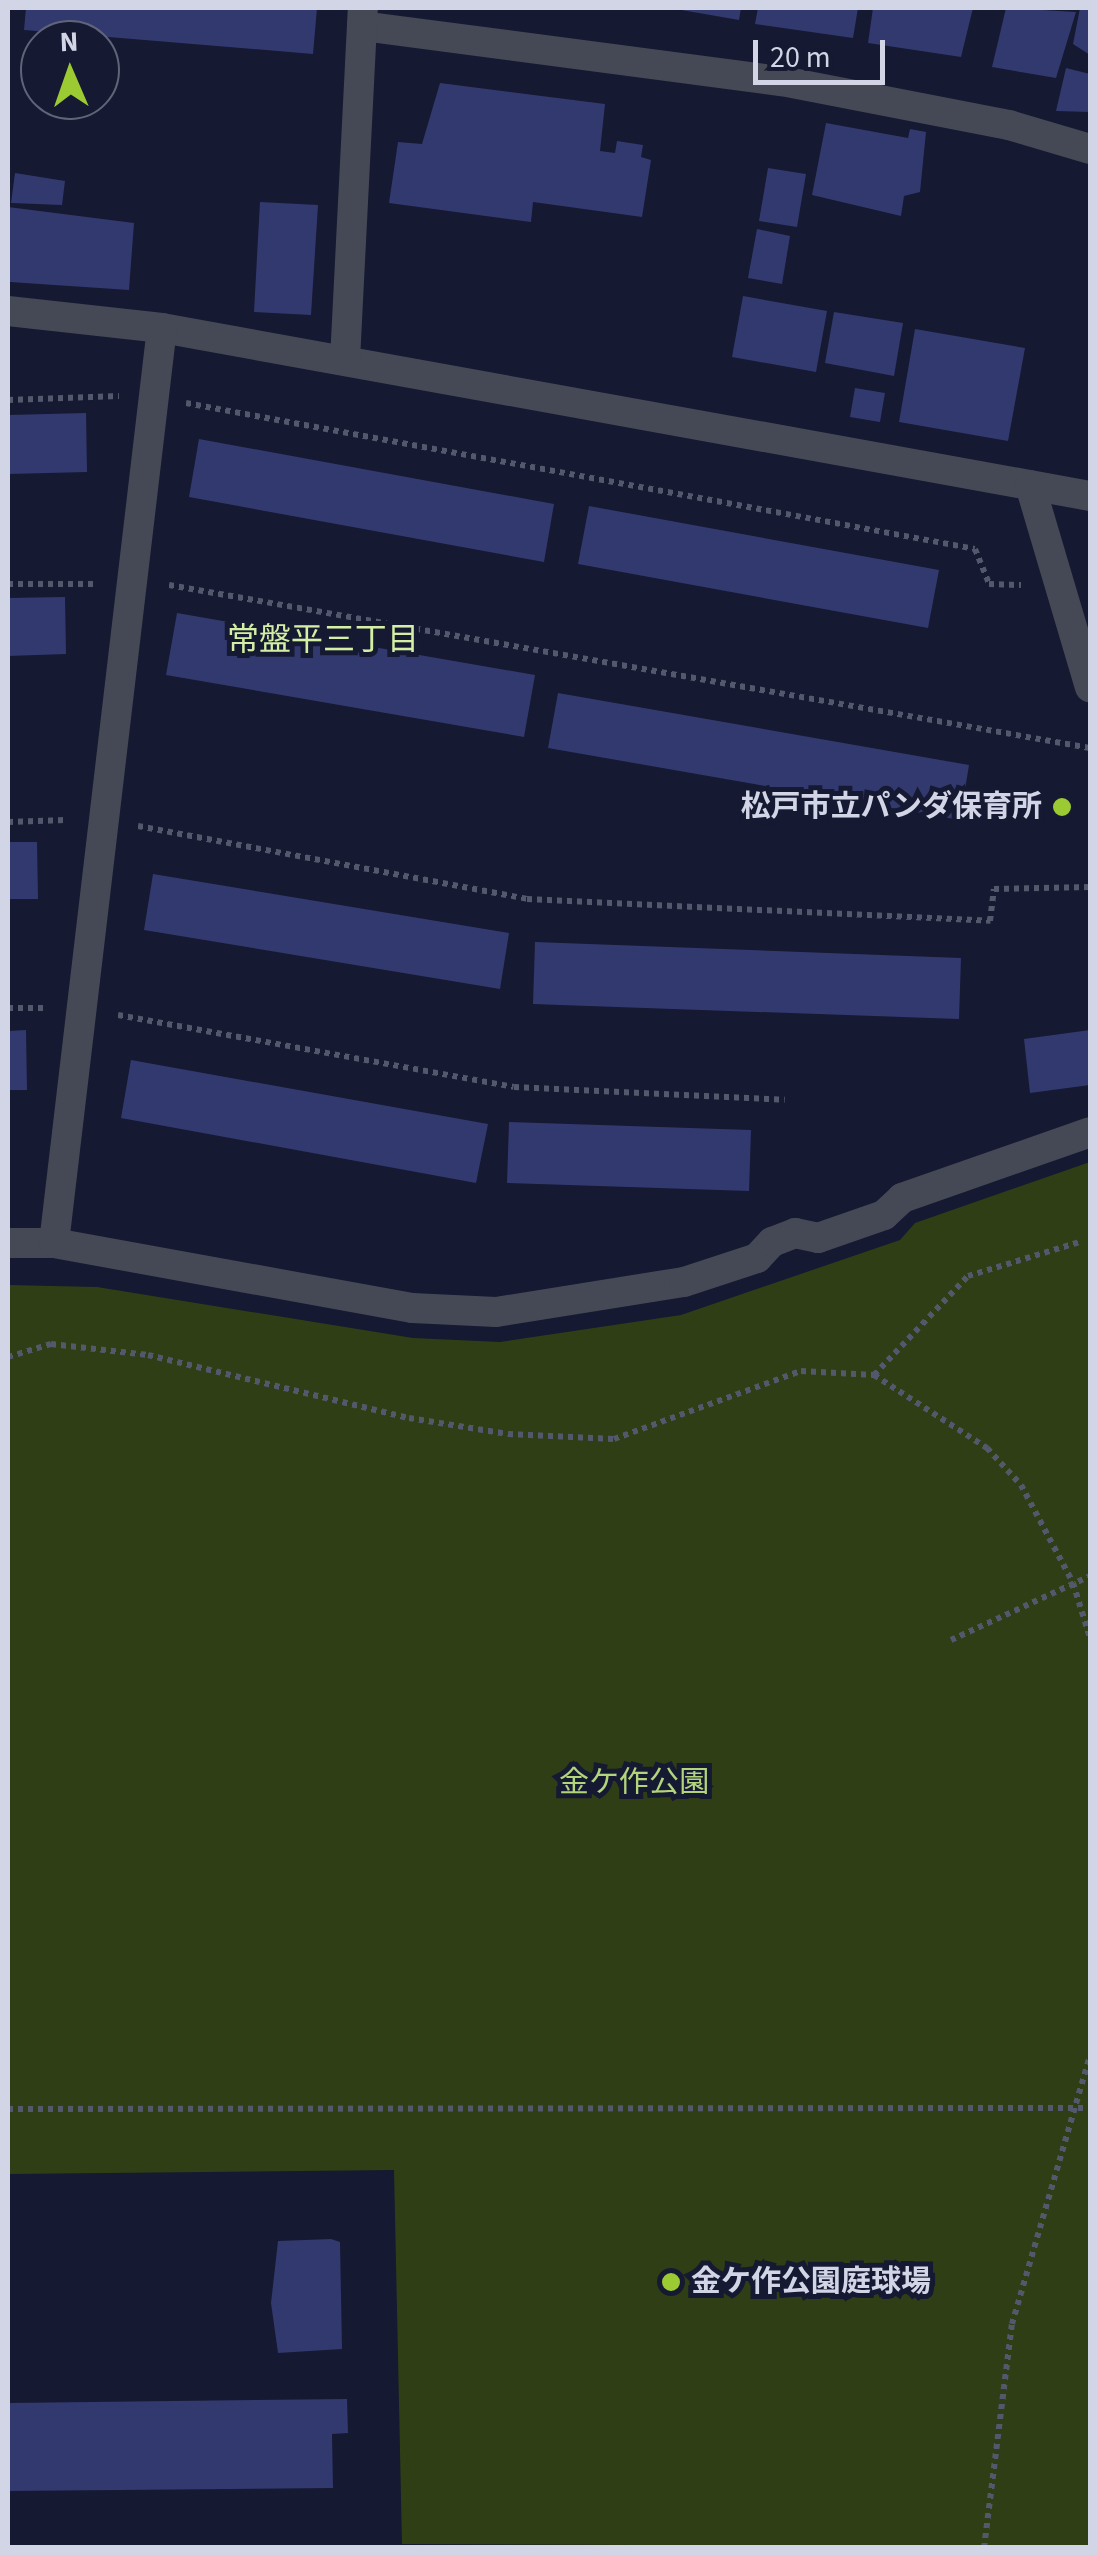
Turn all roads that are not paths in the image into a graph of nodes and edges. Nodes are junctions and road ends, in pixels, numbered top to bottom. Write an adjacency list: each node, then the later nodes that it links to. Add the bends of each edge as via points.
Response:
1 (362, 16): 2 (street, via 782,81 1008,125); 5 (street)
2 (1090, 149)
3 (8, 311): 4 (street)
4 (162, 328): 5 (street); 11 (street)
5 (345, 360): 6 (street)
6 (1030, 484): 7 (street); 8 (street)
7 (1090, 496)
8 (1090, 687)
9 (1090, 1132): 11 (street, via 902,1198 884,1215 818,1238 795,1233 772,1242 757,1258 684,1282 496,1312 412,1308)
10 (8, 1243): 11 (street)
11 (54, 1244)

